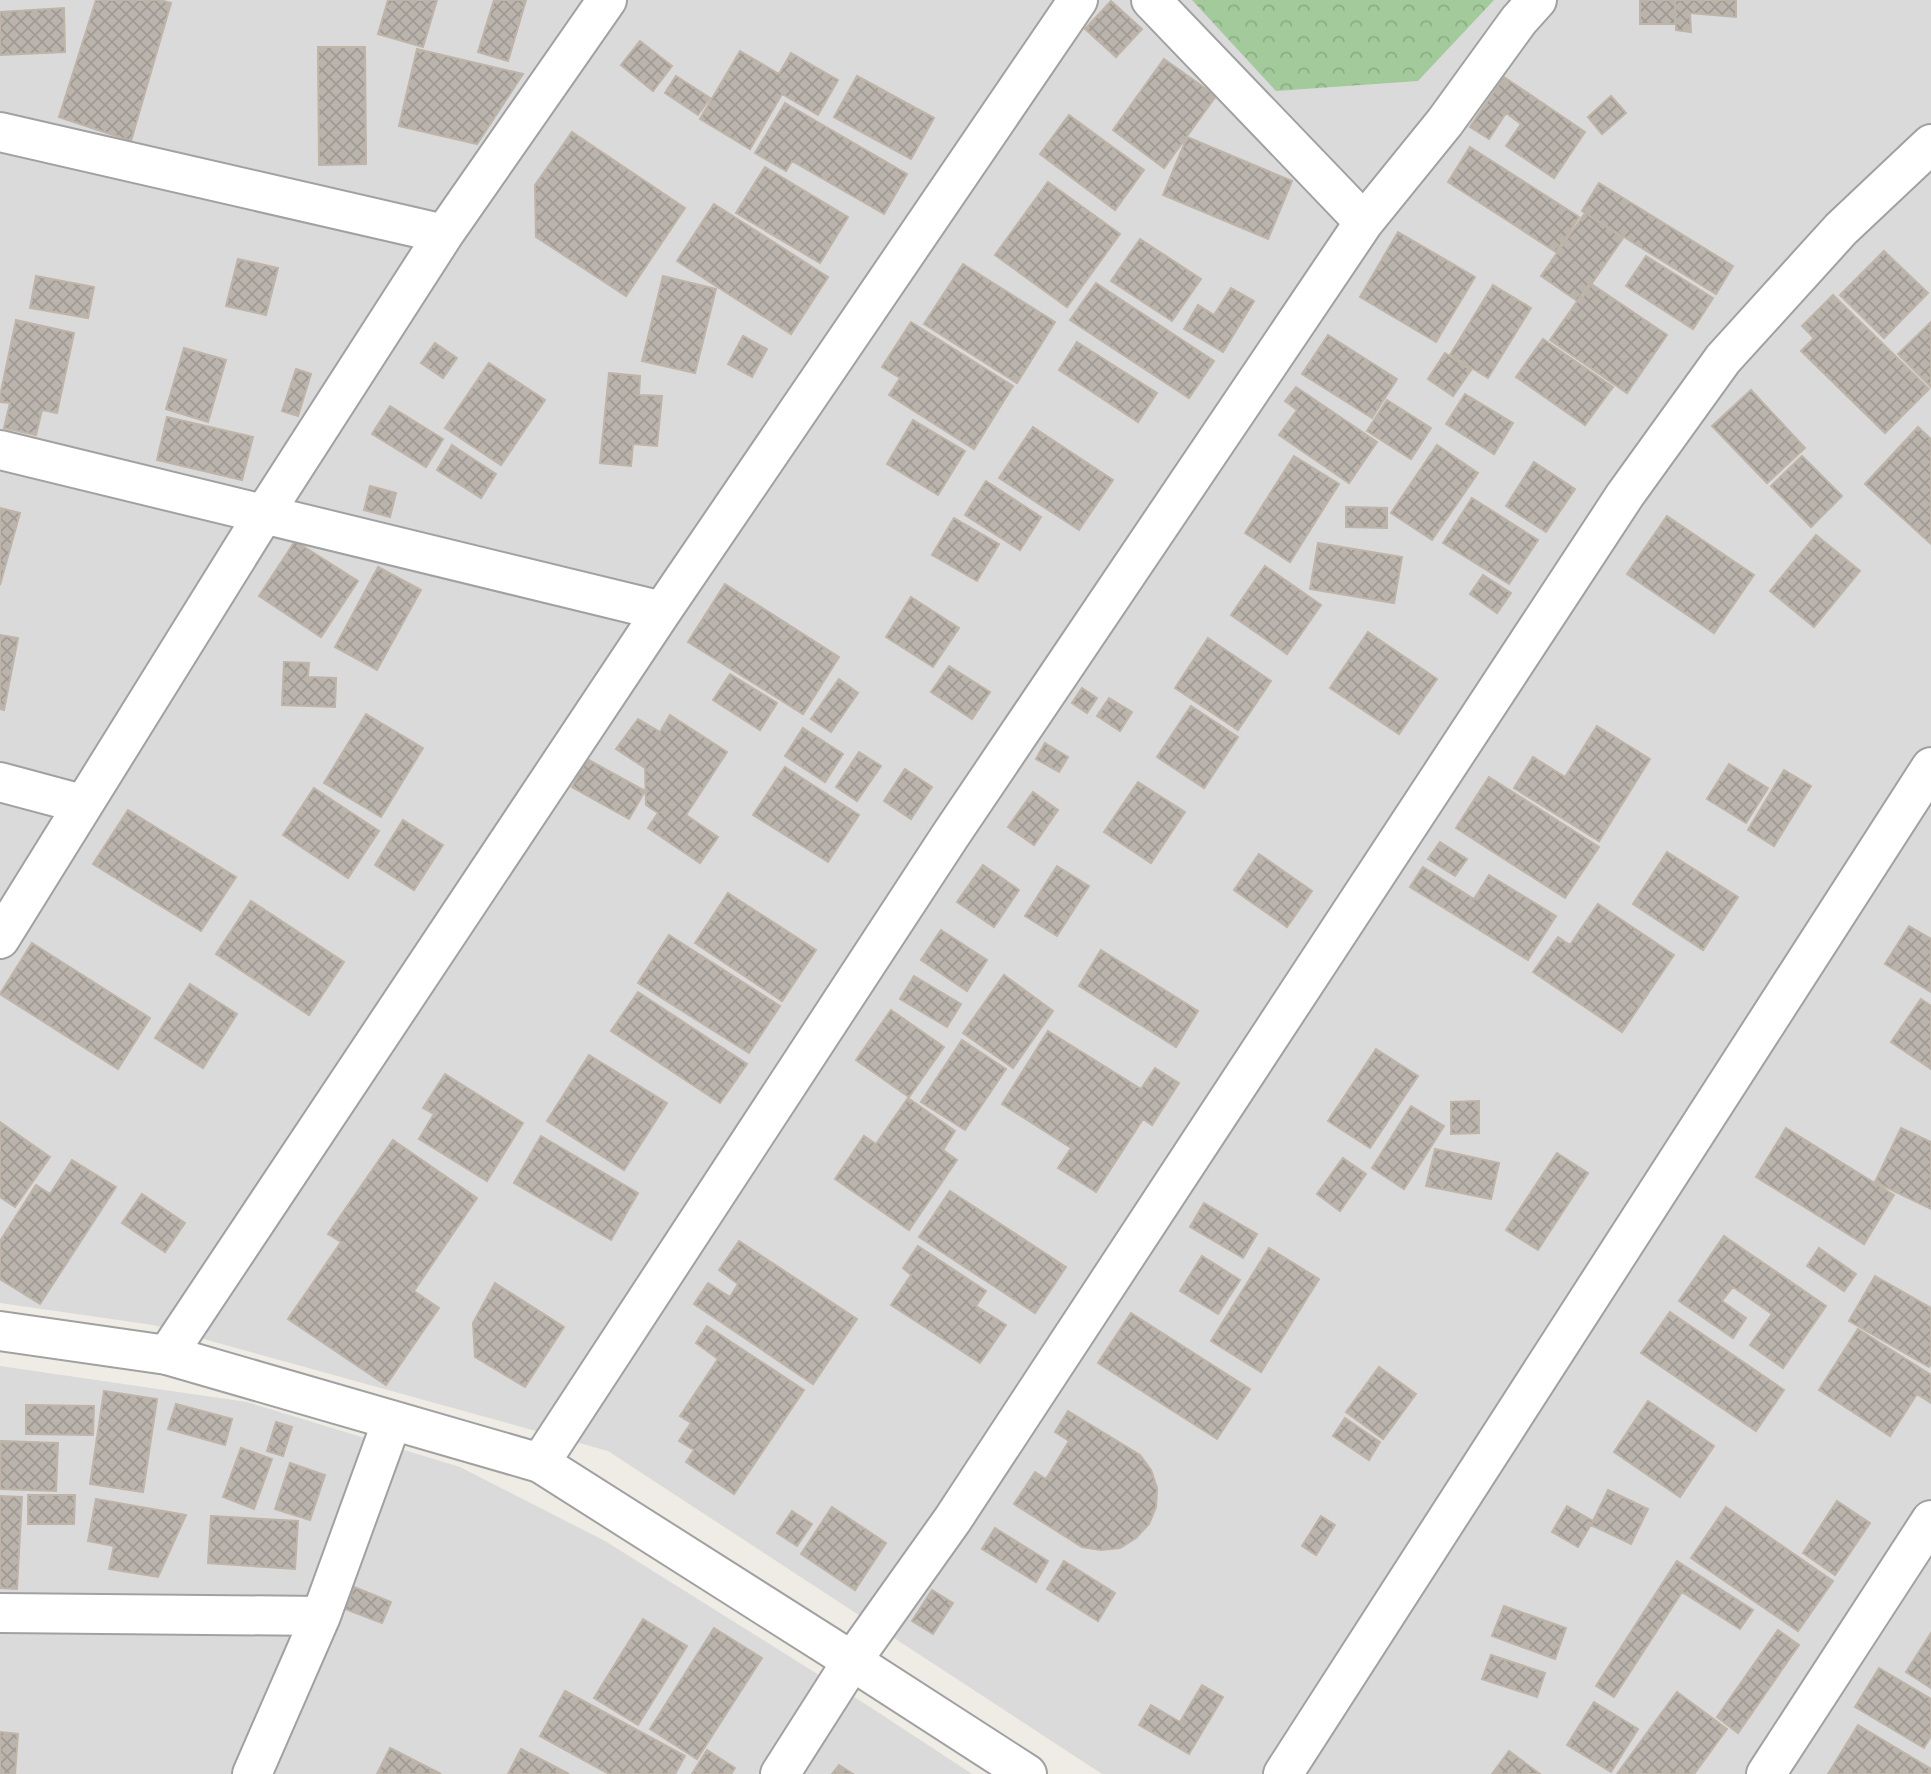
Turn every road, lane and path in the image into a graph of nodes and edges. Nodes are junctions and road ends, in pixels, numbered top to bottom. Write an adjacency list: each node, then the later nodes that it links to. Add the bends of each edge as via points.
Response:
1 (607, 0): 8 (street)
2 (1078, 0): 11 (street)
3 (1151, 0): 7 (street)
4 (1537, 0): 7 (street)
5 (0, 132): 8 (street)
6 (1931, 144): 23 (street, via 1841,229 1723,359 1625,495 961,1508)
7 (1364, 222): 19 (street, via 957,824)
8 (444, 234): 10 (street)
9 (0, 450): 10 (street)
10 (264, 514): 11 (street); 14 (street)
11 (662, 611): 17 (street)
12 (1931, 767): 27 (street)
13 (0, 782): 14 (street)
14 (82, 804): 15 (street)
15 (0, 939)
16 (0, 1331): 17 (street)
17 (167, 1355): 18 (street)
18 (392, 1421): 19 (street); 22 (street)
19 (540, 1463): 23 (street)
20 (1931, 1521): 28 (street)
21 (0, 1613): 22 (street)
22 (321, 1616): 24 (street)
23 (852, 1661): 25 (street); 26 (street)
24 (252, 1774)
25 (780, 1774)
26 (1027, 1774)
27 (1283, 1774)
28 (1766, 1774)

